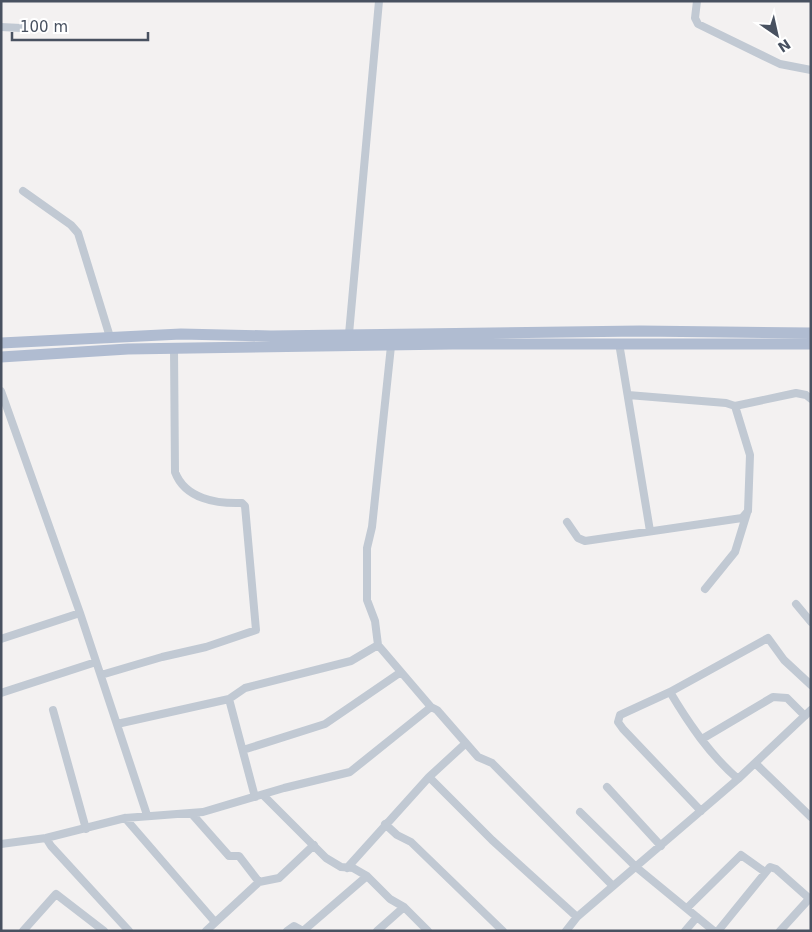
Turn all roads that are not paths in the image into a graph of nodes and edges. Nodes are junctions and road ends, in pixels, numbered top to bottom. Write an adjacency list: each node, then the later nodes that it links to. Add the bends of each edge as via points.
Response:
1 (379, 1): 8 (street)
2 (697, 1): 5 (street, via 695,18 698,24 780,64)
3 (1, 27): 4 (street)
4 (21, 28)
5 (811, 70)
6 (23, 191): 9 (street, via 78,233)
7 (811, 333): 8 (main road)
8 (349, 334): 9 (main road)
9 (110, 337): 10 (main road)
10 (1, 343)
11 (619, 343): 12 (main road); 13 (main road); 17 (street)
12 (811, 344)
13 (390, 346): 14 (main road); 28 (street, via 372,527 367,548 367,600 375,621)
14 (174, 349): 15 (main road); 31 (street, via 175,472 183,488 193,494 246,506 256,630)
15 (1, 357)
16 (1, 391): 25 (street)
17 (628, 395): 19 (street); 22 (street)
18 (811, 399): 19 (street, via 796,394)
19 (735, 406): 20 (street, via 750,456)
20 (747, 513): 22 (street, via 742,518); 23 (street, via 735,552)
21 (567, 522): 22 (street, via 578,538 585,541)
22 (650, 531)
23 (705, 589)
24 (796, 604): 26 (street)
25 (80, 613): 27 (street); 29 (street)
26 (811, 622)
27 (1, 639)
28 (378, 645): 30 (street); 35 (street, via 351,662 245,688)
29 (96, 662): 31 (street); 34 (street)
30 (401, 672): 36 (street); 42 (street, via 325,724)
31 (101, 675): 39 (street)
32 (811, 684): 33 (street, via 784,660 768,638)
33 (670, 692): 40 (street); 48 (street, via 620,715 618,722)
34 (1, 693)
35 (229, 699): 39 (street); 42 (street)
36 (431, 707): 41 (street); 47 (street, via 350,772)
37 (53, 710): 55 (street)
38 (808, 713): 40 (street, via 787,698 774,698); 43 (street)
39 (117, 724): 51 (street)
40 (702, 739): 45 (street, via 722,765)
41 (466, 743): 44 (street); 65 (street, via 478,757 492,763)
42 (243, 750): 47 (street)
43 (755, 763): 45 (street); 52 (street)
44 (429, 777): 54 (street); 69 (street)
45 (738, 779): 48 (street)
46 (606, 787): 59 (street)
47 (259, 796): 50 (street); 58 (street)
48 (701, 811): 59 (street)
49 (580, 812): 61 (street)
50 (192, 814): 51 (street); 64 (street, via 229,856 240,856)
51 (147, 815): 53 (street)
52 (811, 817)
53 (125, 818): 55 (street); 71 (street)
54 (385, 824): 60 (street); 80 (street, via 411,842)
55 (86, 829): 56 (street)
56 (46, 838): 57 (street); 74 (street)
57 (1, 844)
58 (314, 844): 60 (street, via 332,863); 64 (street, via 279,878)
59 (660, 846): 61 (street)
60 (347, 868): 63 (street)
61 (636, 868): 65 (street); 68 (street)
62 (765, 872): 66 (street, via 772,866); 68 (street, via 741,855); 84 (street)
63 (367, 876): 67 (street, via 390,899); 77 (street)
64 (259, 882): 71 (street)
65 (613, 886): 69 (street)
66 (810, 900): 85 (street)
67 (404, 907): 78 (street); 79 (street)
68 (687, 908): 70 (street)
69 (577, 917): 81 (street)
70 (697, 917): 82 (street); 83 (street)
71 (215, 922): 75 (street)
72 (23, 931): 73 (street, via 56,894)
73 (104, 931)
74 (128, 931)
75 (206, 931)
76 (287, 931): 77 (street, via 294,926)
77 (303, 931)
78 (377, 931)
79 (428, 931)
80 (503, 931)
81 (566, 931)
82 (685, 931)
83 (714, 931)
84 (718, 931)
85 (780, 931)

